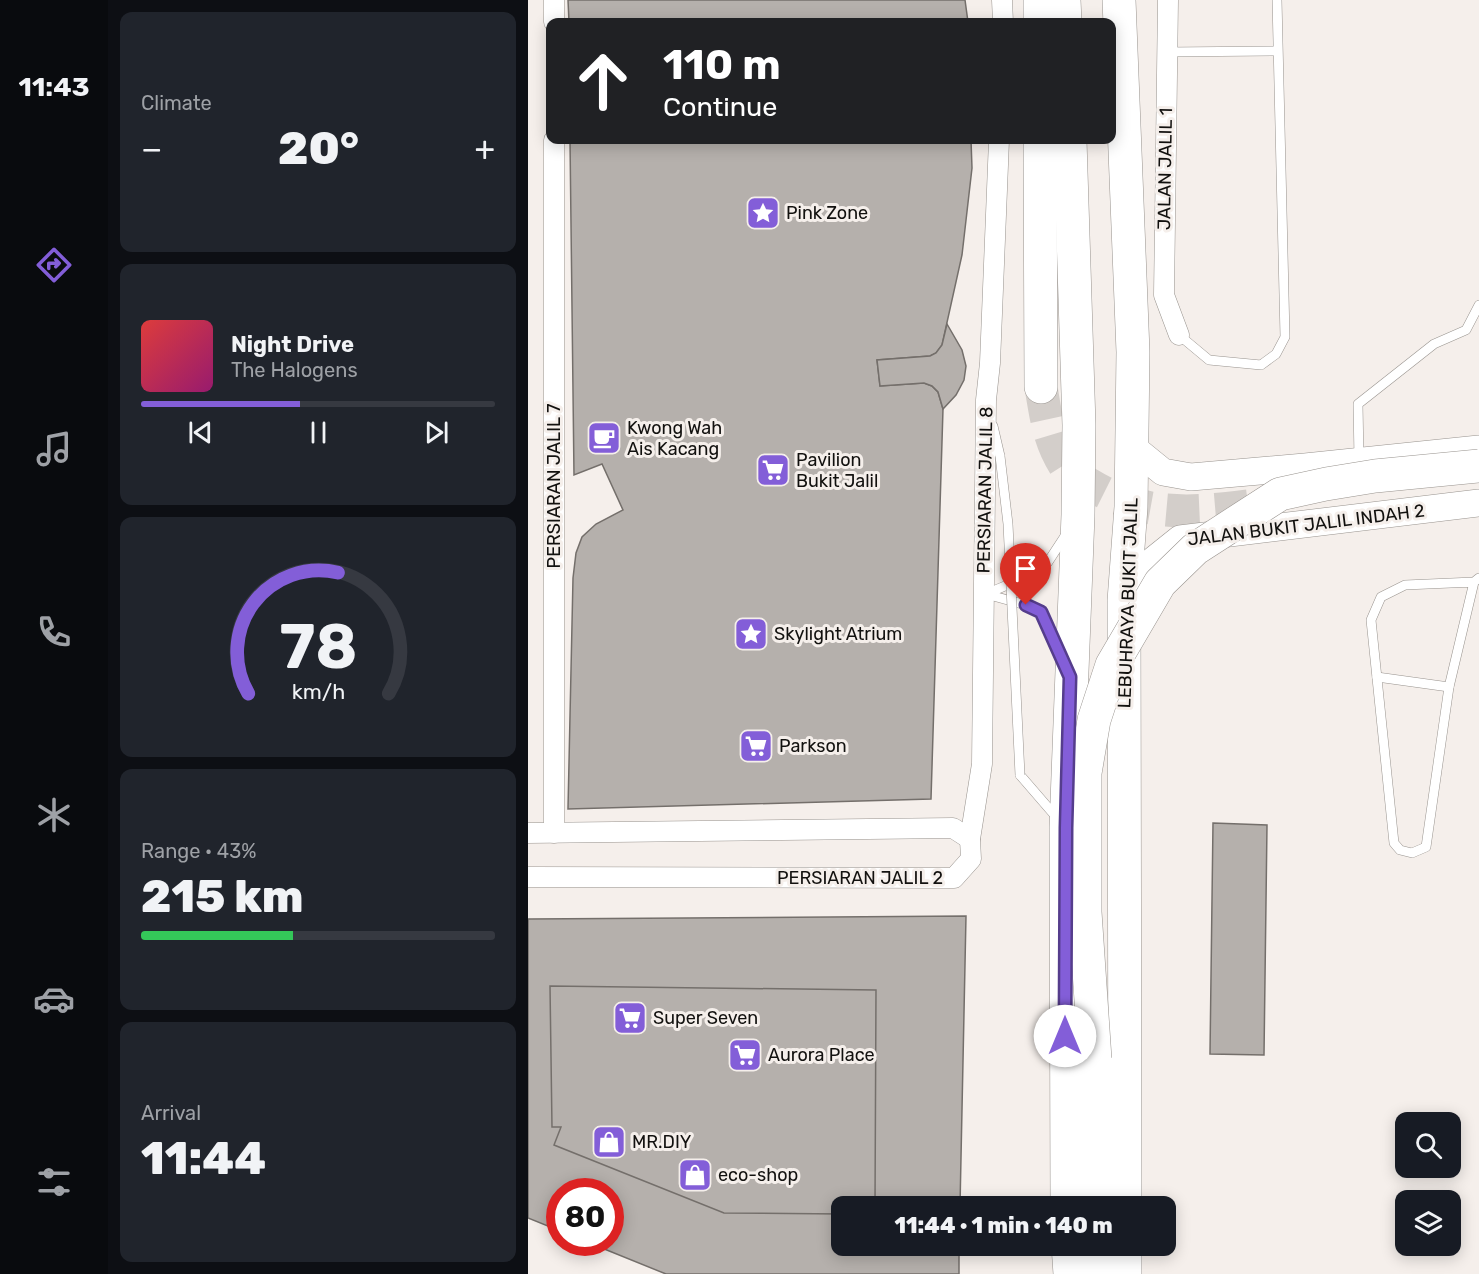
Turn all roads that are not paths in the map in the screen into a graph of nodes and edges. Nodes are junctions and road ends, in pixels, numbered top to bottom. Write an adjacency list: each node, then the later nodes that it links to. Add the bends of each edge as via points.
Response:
1 (554, 0): 8 (street)
2 (1002, 0): 9 (street)
3 (1040, 0): 10 (highway)
4 (1064, 0): 11 (highway)
5 (1168, 0): 13 (street, JALAN JALIL 1)
6 (1277, 0): 12 (lane)
7 (1120, 5): 22 (highway, LEBUHRAYA BUKIT JALIL, via 1133,352)
8 (554, 18)
9 (1003, 18)
10 (1040, 18)
11 (1065, 18)
12 (1277, 51): 13 (lane); 19 (lane, via 1285,337 1276,354 1261,365 1209,360)
13 (1167, 52): 19 (street, JALAN JALIL 1, via 1164,296)
14 (554, 144): 35 (street, PERSIARAN JALIL 7)
15 (999, 144): 21 (street, PERSIARAN JALIL 8)
16 (1040, 144): 20 (highway)
17 (1070, 144): 27 (highway)
18 (1479, 305): 24 (lane, via 1466,330 1434,344 1358,404)
19 (1179, 335)
20 (1041, 387)
21 (986, 400): 33 (lane, bridge, via 1000,456 1008,524 1020,775); 36 (street, PERSIARAN JALIL 8, via 981,764)
22 (1131, 446): 24 (street, via 1163,472 1191,477); 29 (highway, LEBUHRAYA BUKIT JALIL)
23 (1479, 449): 24 (street)
24 (1359, 461)
25 (1479, 466): 39 (highway, bridge, via 1375,476 1280,494 1195,549 1160,584 1112,665 1094,720 1085,773 1085,912 1095,1059)
26 (1479, 503): 29 (street, JALAN BUKIT JALIL INDAH 2, via 1180,539 1145,567)
27 (1078, 515): 30 (highway); 30 (lane, via 1048,562 1031,575 986,594 1041,612)
28 (1477, 580): 31 (lane, via 1405,585 1381,597 1371,620); 32 (lane)
29 (1124, 601): 40 (highway, LEBUHRAYA BUKIT JALIL)
30 (1070, 677): 33 (highway)
31 (1377, 677): 32 (lane); 32 (lane, via 1394,843 1400,850 1412,853 1426,847)
32 (1449, 687)
33 (1066, 828): 38 (highway)
34 (528, 833): 35 (street)
35 (554, 833): 36 (street, via 953,828)
36 (970, 839): 37 (street, PERSIARAN JALIL 2, via 971,859 954,878)
37 (528, 876)
38 (1067, 1196)
39 (1096, 1196)
40 (1125, 1196)
41 (1125, 1256): 44 (highway)
42 (1073, 1258): 43 (highway)
43 (1096, 1274)
44 (1125, 1274)

